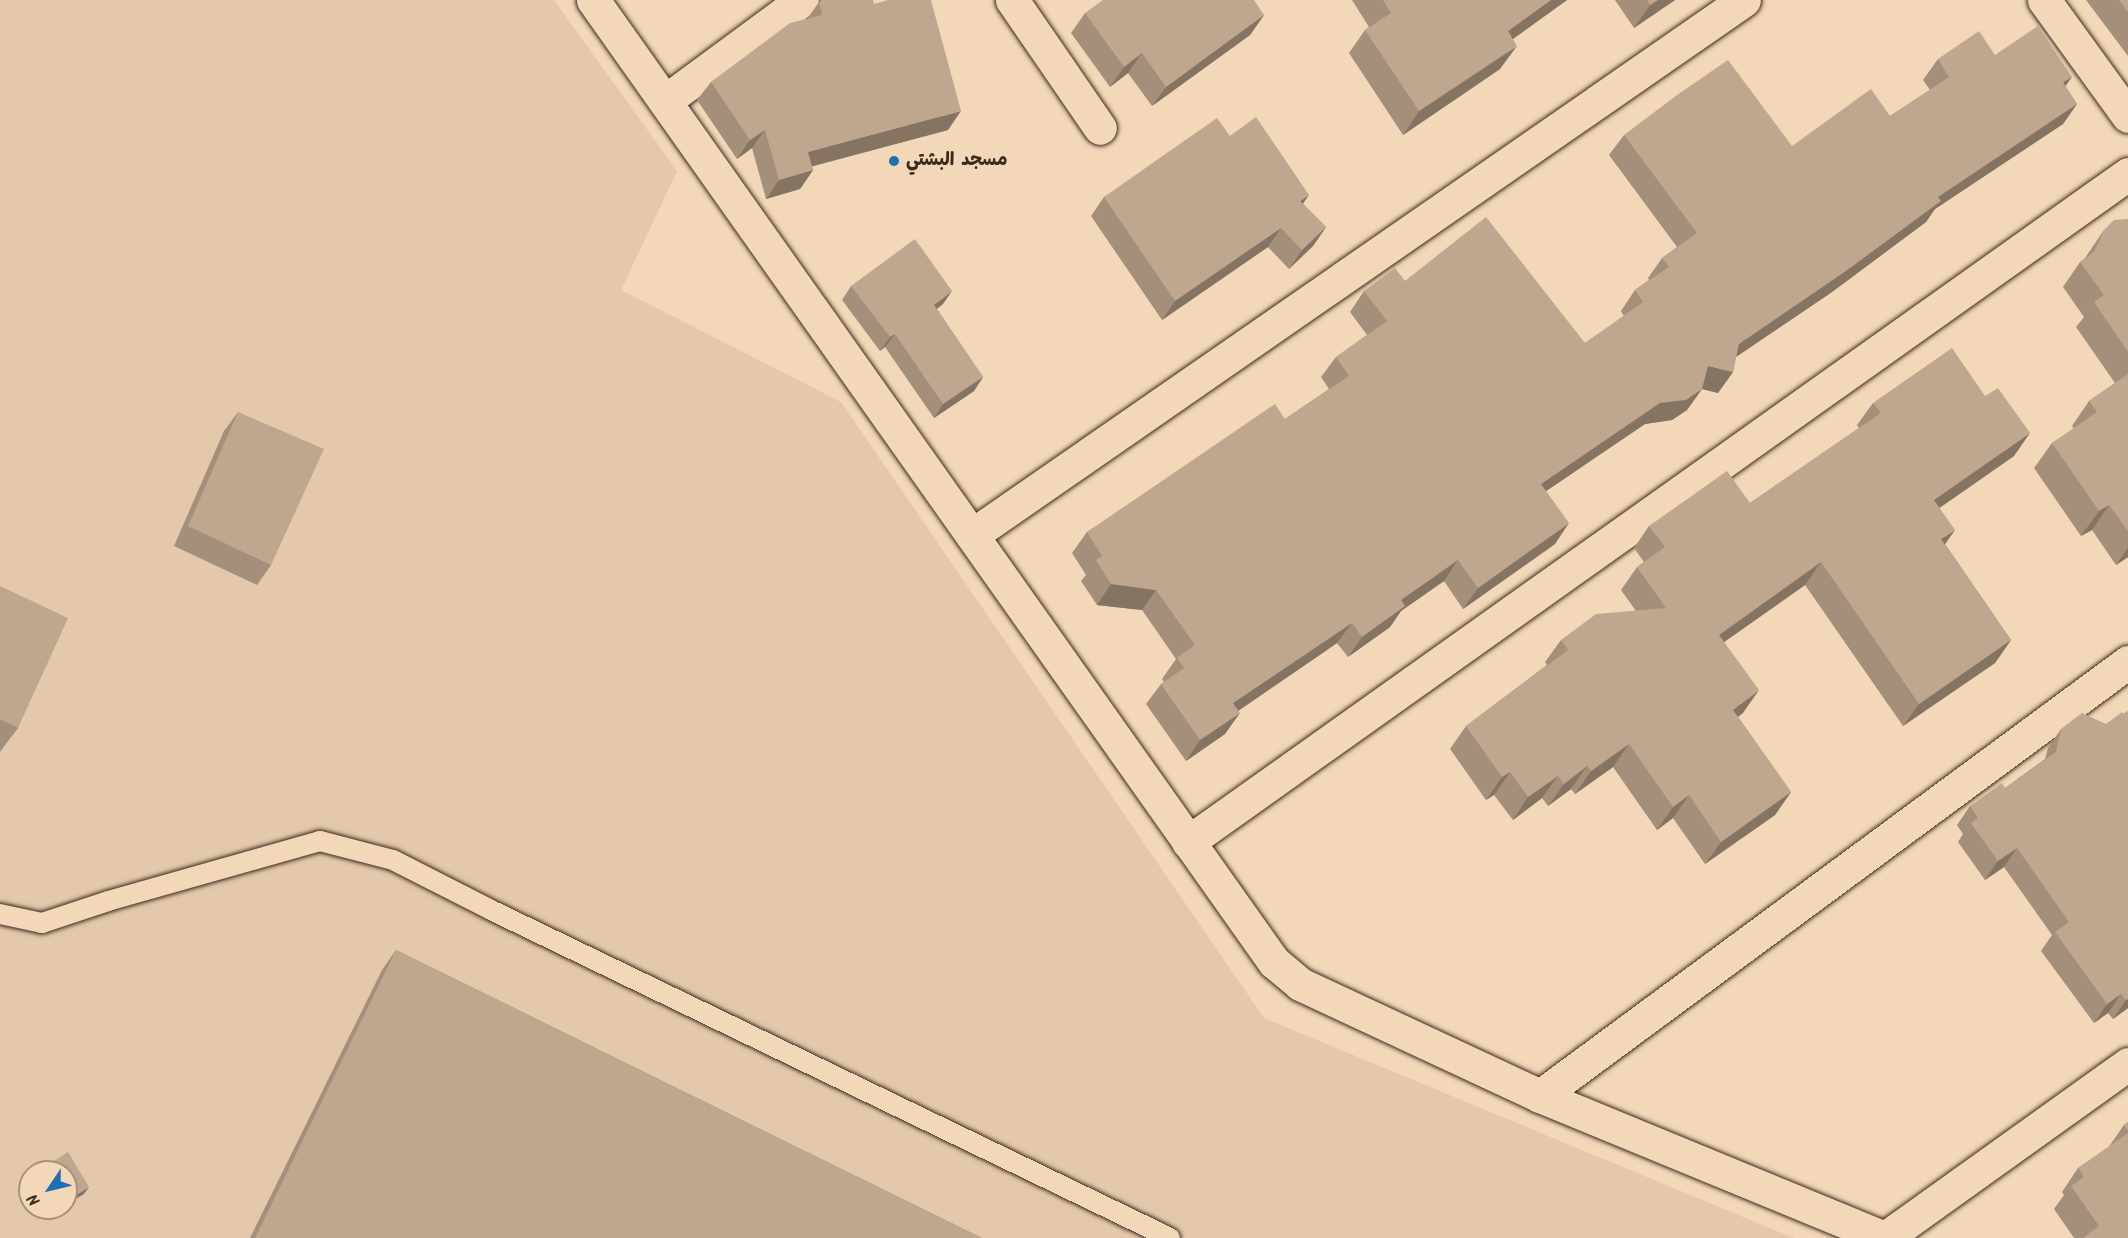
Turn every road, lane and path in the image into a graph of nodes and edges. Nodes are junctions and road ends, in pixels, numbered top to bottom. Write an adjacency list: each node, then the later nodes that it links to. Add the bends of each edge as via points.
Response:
1 (593, 0): 6 (street)
2 (802, 0): 6 (street)
3 (1012, 0): 8 (street)
4 (1744, 0): 10 (street)
5 (2044, 0): 7 (street)
6 (664, 101): 10 (street)
7 (2128, 116)
8 (1100, 128)
9 (2128, 174): 12 (street)
10 (972, 536): 12 (street)
11 (2128, 662): 15 (street)
12 (1188, 842): 15 (street, via 1274,962 1300,984)
13 (0, 914): 16 (lane, via 42,923 320,841 393,860)
14 (2128, 1064): 17 (street)
15 (1540, 1096): 17 (street)
16 (1170, 1238)
17 (1884, 1238)

